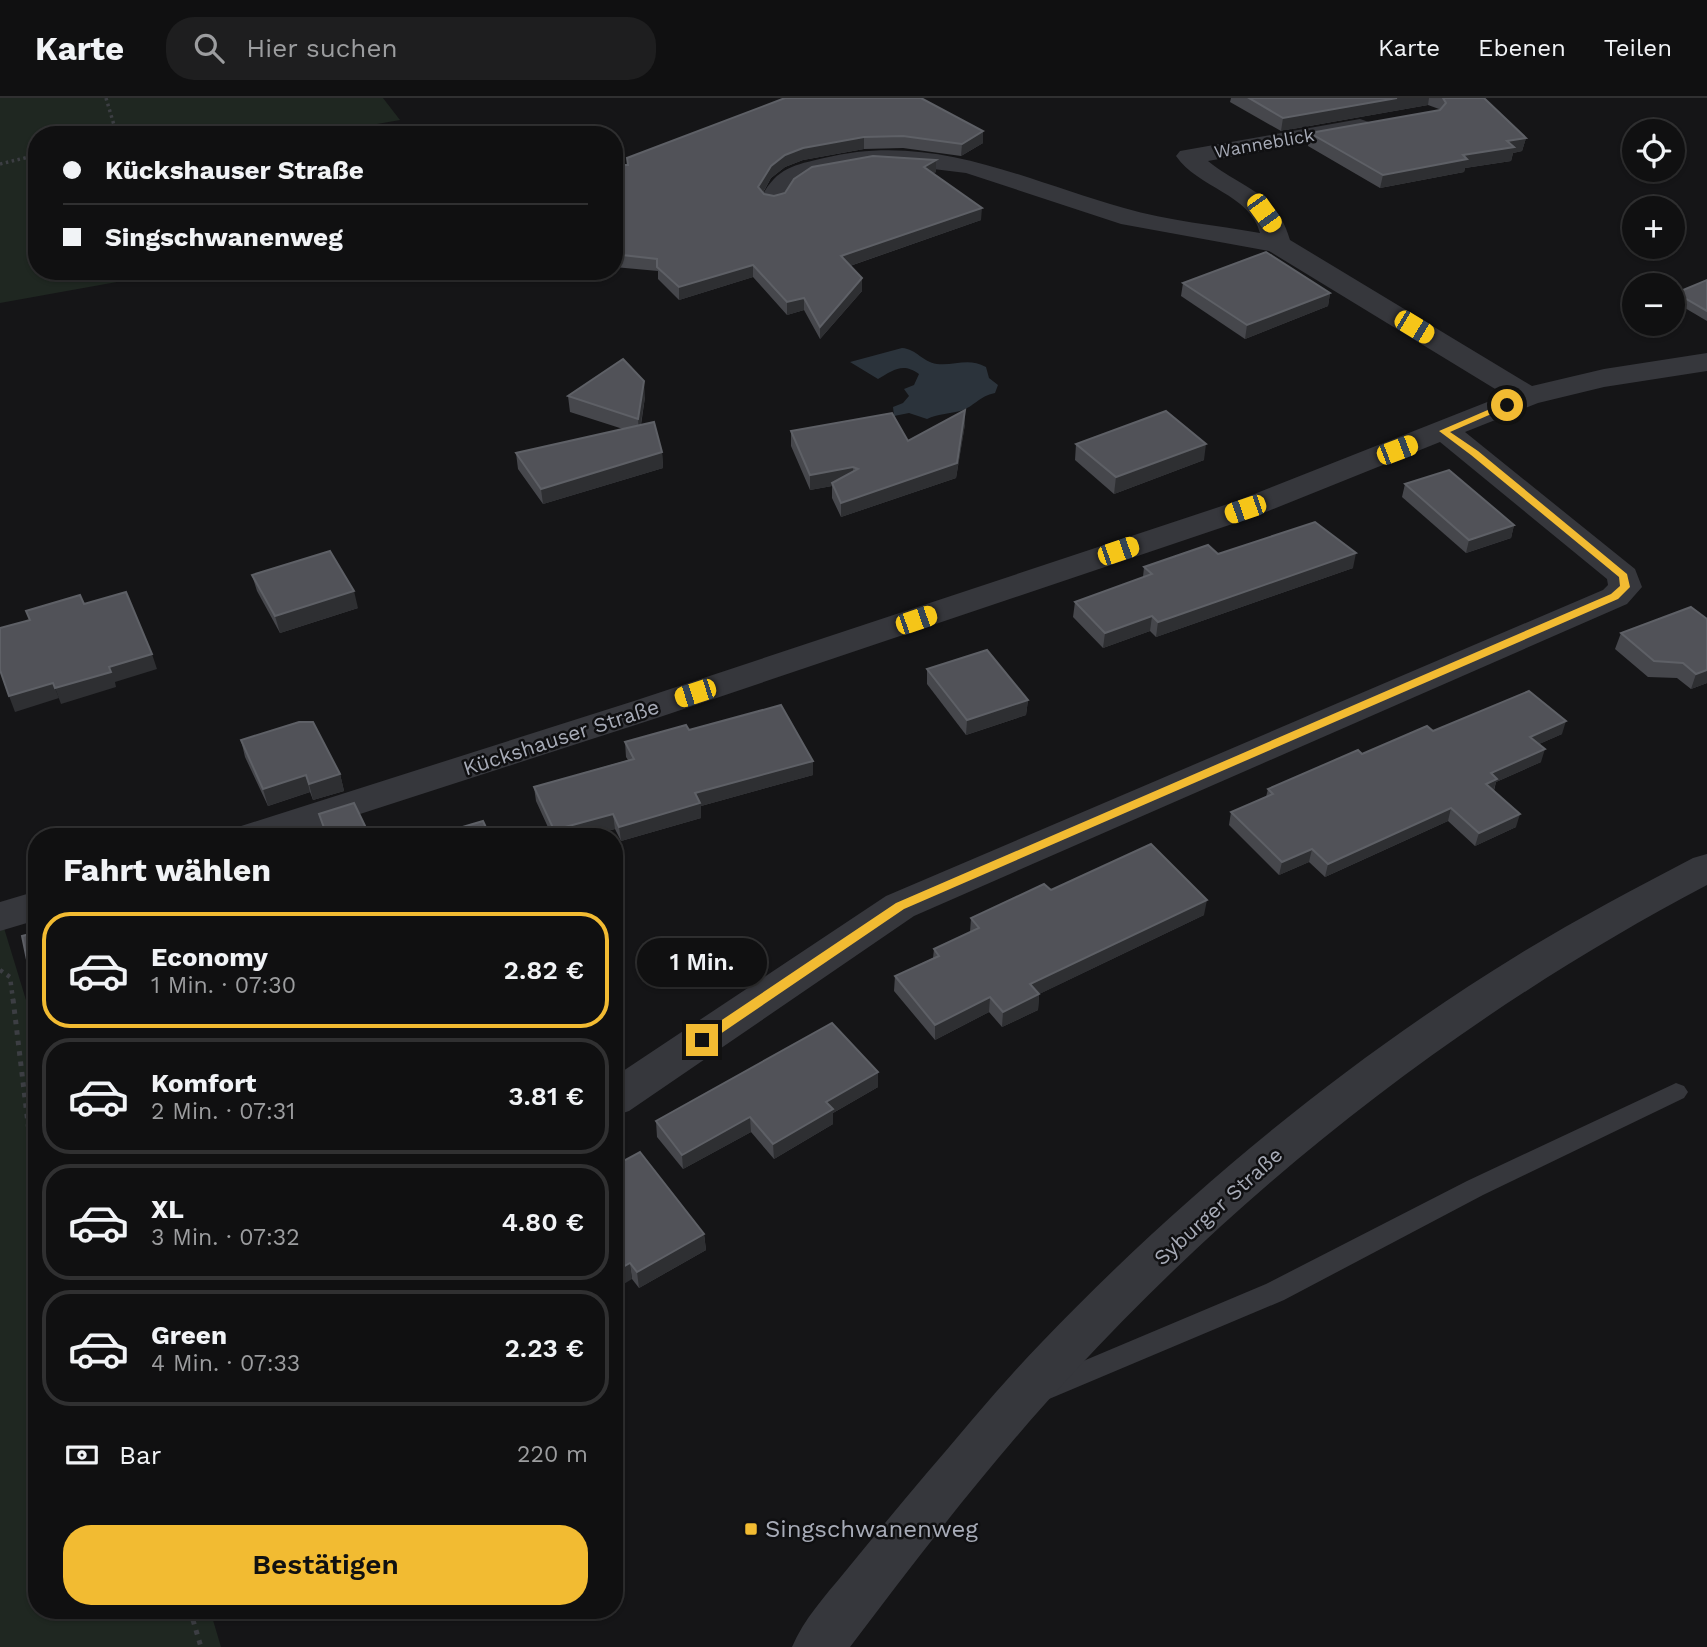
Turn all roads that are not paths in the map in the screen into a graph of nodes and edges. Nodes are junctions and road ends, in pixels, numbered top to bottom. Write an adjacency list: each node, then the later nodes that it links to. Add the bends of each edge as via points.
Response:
1 (1390, 122): 3 (street, Wanneblick, via 1189,156 1198,167 1254,199 1275,227)
2 (774, 198): 3 (street, via 781,184 802,171 873,158 917,159 970,166 1121,216)
3 (1278, 244): 5 (street)
4 (1707, 362): 5 (street, Kückshauser Straße, via 1604,378)
5 (1528, 396): 6 (street, Kückshauser Straße)
6 (1444, 431): 7 (street, Kückshauser Straße, via 1219,518); 12 (street, via 1610,564 1623,576 1625,587 1615,597 900,906)
7 (276, 828)
8 (1707, 869): 13 (street, Syburger Straße, via 1540,960 1364,1081 1206,1214 1066,1348)
9 (28, 908): 10 (street)
10 (0, 917)
11 (1675, 1092): 13 (lane, via 1475,1188 1275,1292)
12 (623, 1093)
13 (1019, 1401): 14 (street, Syburger Straße, via 895,1546)
14 (818, 1647)

